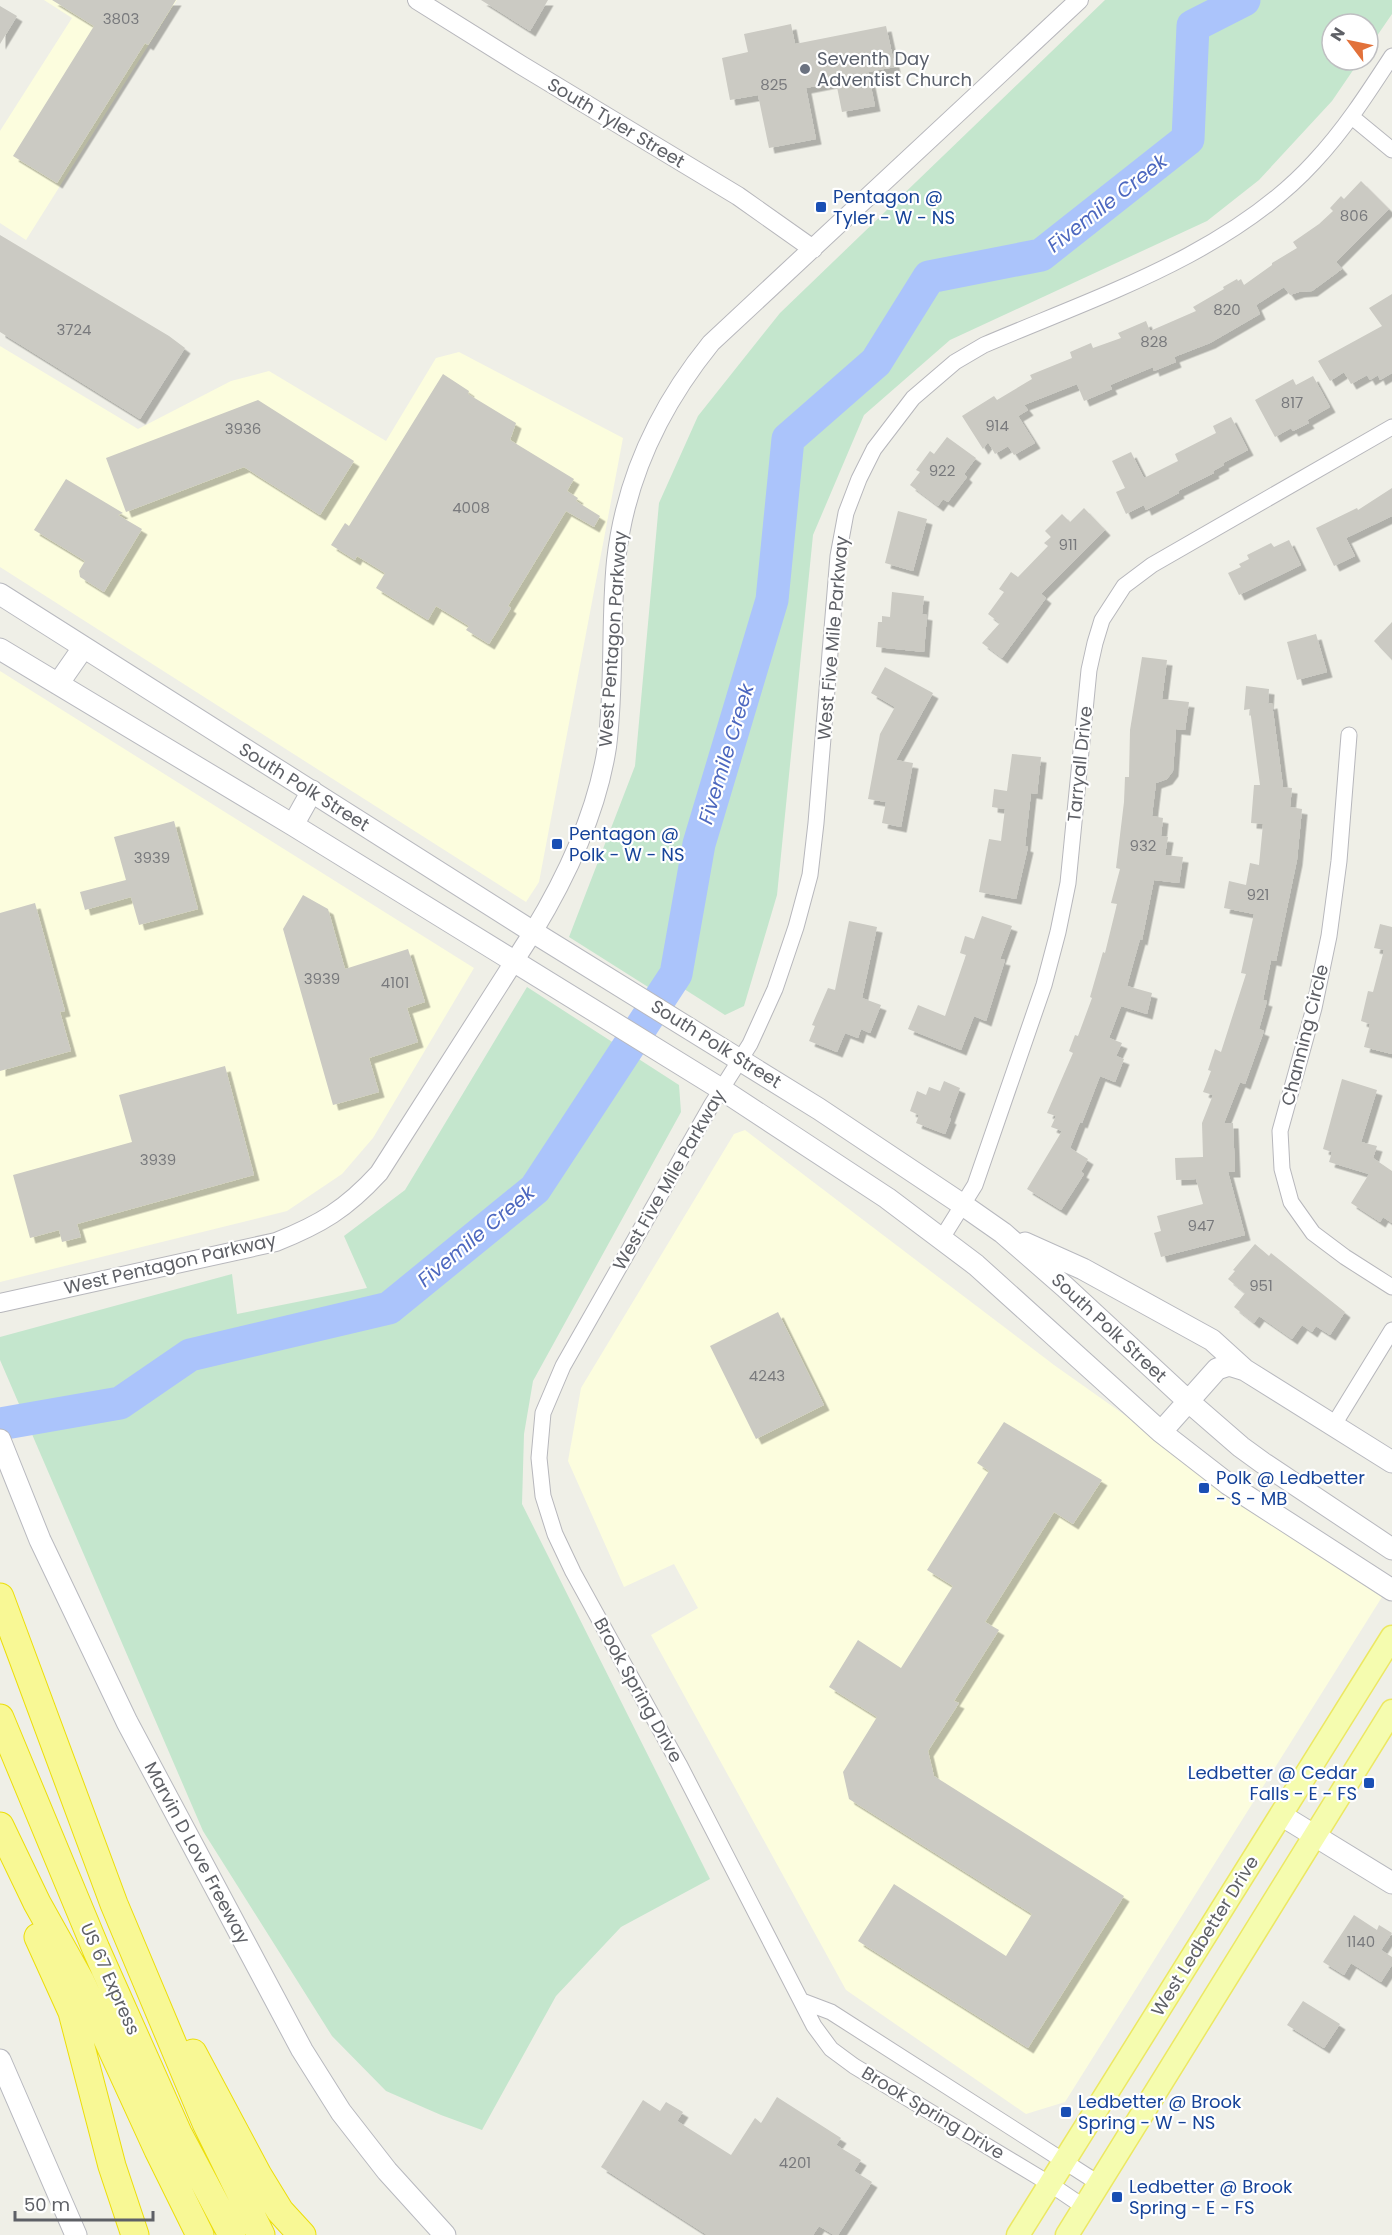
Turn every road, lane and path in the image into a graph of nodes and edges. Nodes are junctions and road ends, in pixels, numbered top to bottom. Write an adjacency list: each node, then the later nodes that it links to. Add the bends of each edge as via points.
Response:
1 (417, 0): 6 (street, South Tyler Street, via 738,196)
2 (1079, 0): 6 (street, West Pentagon Parkway)
3 (1392, 56): 4 (street, West Five Mile Parkway)
4 (1352, 117): 5 (street); 17 (street, West Five Mile Parkway, via 1288,187 1208,246 984,345 955,362 913,398 874,449 846,513 838,556 810,875 775,989)
5 (1392, 150)
6 (813, 249): 15 (street, West Pentagon Parkway, via 711,343 664,410 649,441 633,481 616,562 610,717 599,783 578,845)
7 (1392, 427): 19 (street, Tarryall Drive, via 1152,565 1125,586 1102,620 1089,670 1068,883 1058,932 990,1146)
8 (0, 594): 9 (main road, South Polk Street)
9 (83, 648): 11 (main road); 13 (main road, South Polk Street)
10 (0, 649): 11 (main road, South Polk Street)
11 (58, 684): 14 (main road, South Polk Street)
12 (1349, 735): 22 (street, Channing Circle, via 1329,936 1280,1131 1282,1169 1291,1202 1313,1233)
13 (312, 791): 14 (main road); 15 (main road, South Polk Street)
14 (293, 825): 16 (main road, South Polk Street)
15 (533, 932): 16 (street, West Pentagon Parkway); 17 (main road, South Polk Street)
16 (514, 962): 18 (main road, South Polk Street); 23 (street, West Pentagon Parkway, via 392,1155 357,1197 334,1214 276,1242)
17 (740, 1060): 18 (street, West Five Mile Parkway); 19 (main road, South Polk Street)
18 (721, 1089): 21 (main road, South Polk Street); 25 (street, West Five Mile Parkway)
19 (963, 1205): 20 (main road, South Polk Street); 21 (street, Tarryall Drive)
20 (1003, 1233): 26 (main road, via 1083,1269 1212,1340); 27 (main road, South Polk Street)
21 (942, 1238): 29 (main road, South Polk Street, via 1034,1315)
22 (1392, 1287)
23 (0, 1303)
24 (1392, 1330): 28 (street)
25 (563, 1366): 43 (street, Brook Spring Drive, via 543,1413 539,1458 543,1496 555,1534)
26 (1245, 1370): 27 (main road, via 1229,1365 1217,1370); 28 (main road)
27 (1188, 1401): 29 (main road); 32 (main road, South Polk Street, via 1263,1463)
28 (1333, 1426): 31 (main road)
29 (1161, 1432): 33 (main road, South Polk Street, via 1228,1484)
30 (0, 1440): 55 (main road, Marvin D Love Freeway, via 40,1540 127,1722 302,2050 387,2171)
31 (1392, 1462)
32 (1392, 1549)
33 (1392, 1590)
34 (0, 1598): 42 (highway)
35 (1392, 1637): 38 (main road, West Ledbetter Drive)
36 (1392, 1711): 40 (main road)
37 (0, 1718): 52 (highway, US 67 Express, via 173,2122)
38 (1281, 1815): 40 (main road); 45 (main road, West Ledbetter Drive)
39 (3, 1833): 50 (highway, via 28,1916 72,2012 112,2166); 51 (highway, via 80,1980)
40 (1315, 1836): 41 (main road); 46 (main road)
41 (1392, 1883)
42 (114, 1904): 53 (highway, via 206,2123); 54 (highway, via 258,2175 280,2211)
43 (802, 2001): 45 (street, Brook Spring Drive, via 831,2012); 47 (street, Brook Spring Drive, via 831,2049 854,2066)
44 (0, 2060): 49 (main road)
45 (1064, 2161): 46 (street, Brook Spring Drive); 47 (main road, West Ledbetter Drive)
46 (1098, 2183): 48 (main road)
47 (1050, 2184): 48 (street, Brook Spring Drive); 56 (main road, West Ledbetter Drive)
48 (1084, 2207): 57 (main road)
49 (76, 2235)
50 (135, 2235)
51 (200, 2235)
52 (232, 2235)
53 (261, 2235)
54 (303, 2235)
55 (445, 2235)
56 (1018, 2235)
57 (1067, 2235)

